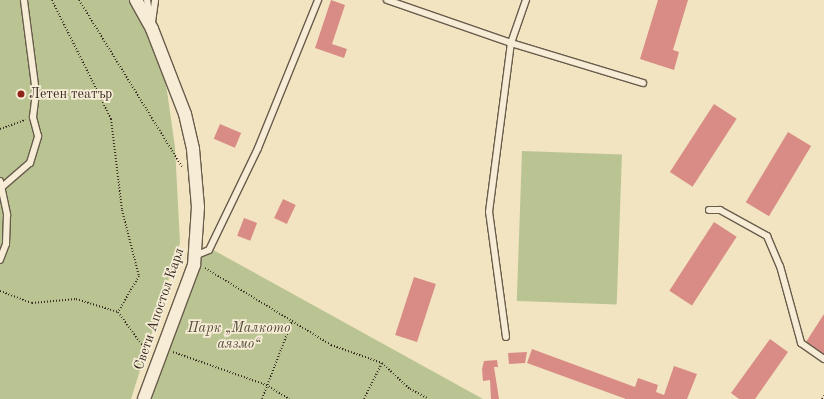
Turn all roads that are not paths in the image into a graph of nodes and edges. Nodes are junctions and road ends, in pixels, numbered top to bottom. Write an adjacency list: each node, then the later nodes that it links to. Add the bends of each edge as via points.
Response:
1 (24, 0): 11 (lane, via 36,94 34,117 38,136 30,163)
2 (136, 0): 8 (street, Свети Апостол Карл)
3 (147, 0): 8 (lane)
4 (155, 0): 8 (lane)
5 (318, 0): 14 (lane, via 258,148 209,250)
6 (387, 0): 9 (lane)
7 (526, 0): 9 (lane)
8 (152, 29): 14 (street, Свети Апостол Карл, via 191,135 198,207)
9 (511, 43): 10 (lane); 15 (lane, via 489,212)
10 (643, 83)
11 (1, 184): 13 (lane, via 7,222 6,244)
12 (709, 210): 16 (lane, via 720,210 767,236 780,266 801,343)
13 (0, 260)
14 (195, 260): 17 (street, Свети Апостол Карл)
15 (506, 337)
16 (824, 359)
17 (144, 399)

